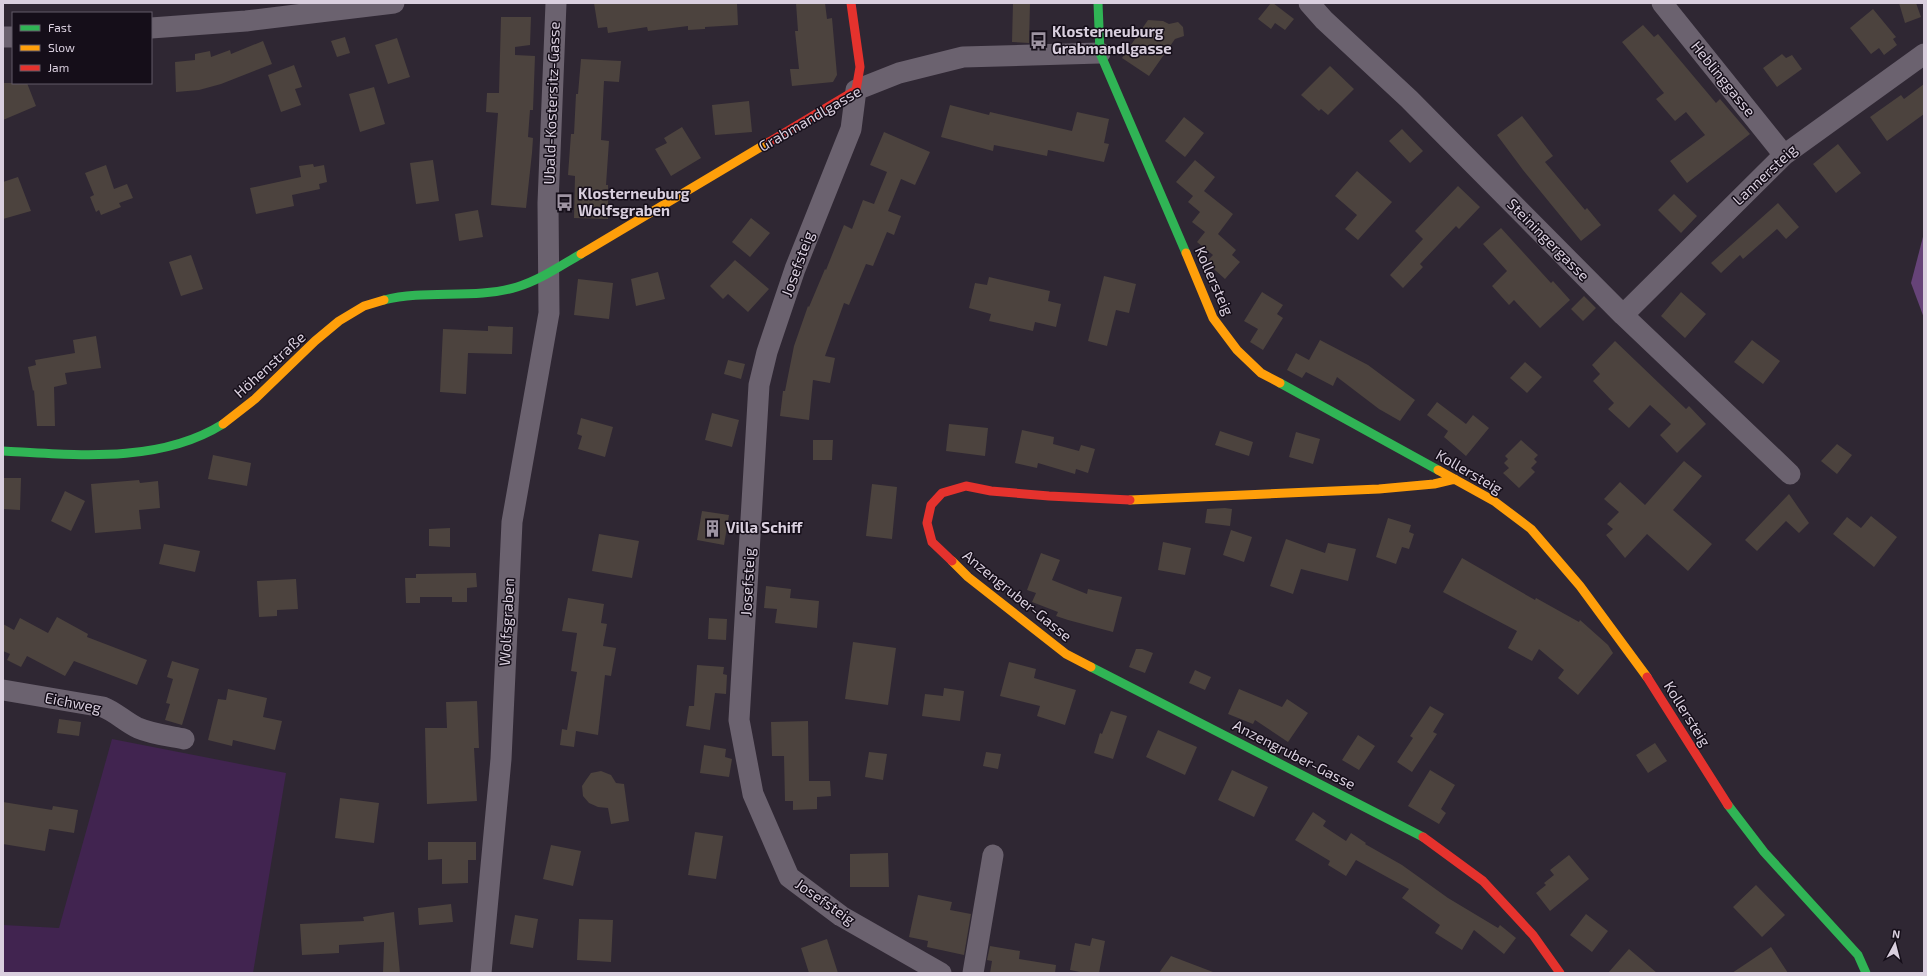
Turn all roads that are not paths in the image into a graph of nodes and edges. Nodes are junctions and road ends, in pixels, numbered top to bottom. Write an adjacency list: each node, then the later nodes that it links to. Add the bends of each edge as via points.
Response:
1 (394, 3): 7 (street, via 246,21)
2 (556, 3): 12 (street, Ubald-Kostersitz-Gasse, via 548,203)
3 (851, 3): 10 (street, via 860,67)
4 (1098, 3): 8 (street, Kollersteig)
5 (1309, 3): 13 (street, Steiningergasse, via 1409,99)
6 (1662, 3): 11 (street, Heblinggasse)
7 (152, 28)
8 (1100, 54): 10 (street, Grabmandlgasse, via 963,57 899,73); 16 (street, Kollersteig, via 1212,318 1237,350 1261,372)
9 (1924, 54): 11 (street, Lannersteig)
10 (856, 90): 12 (street, Grabmandlgasse); 21 (street, Josefsteig, via 851,129 795,269 767,352 759,385 739,720 753,794 789,877 841,916)
11 (1784, 154): 13 (street, Lannersteig)
12 (549, 274): 14 (street, Höhenstraße, via 520,288 503,291 405,294 365,305 347,314 260,394 206,434 126,454); 20 (street, Wolfsgraben, via 549,313 512,522 501,759)
13 (1623, 315): 15 (street, Steiningergasse)
14 (3, 451)
15 (1790, 474)
16 (1455, 479): 23 (street, Anzengruber-Gasse, via 1434,484 1379,489 1126,500 1042,496 966,486 942,493 931,505 926,523 932,542 968,578 1066,654 1423,837 1482,880 1534,935); 24 (street, Kollersteig, via 1494,501 1531,529 1580,586 1648,679 1728,805 1764,852 1858,955)
17 (3, 690): 18 (street, Eichweg, via 103,707 144,730)
18 (184, 739)
19 (993, 855): 22 (street)
20 (481, 973)
21 (941, 973)
22 (973, 973)
23 (1560, 973)
24 (1866, 973)

